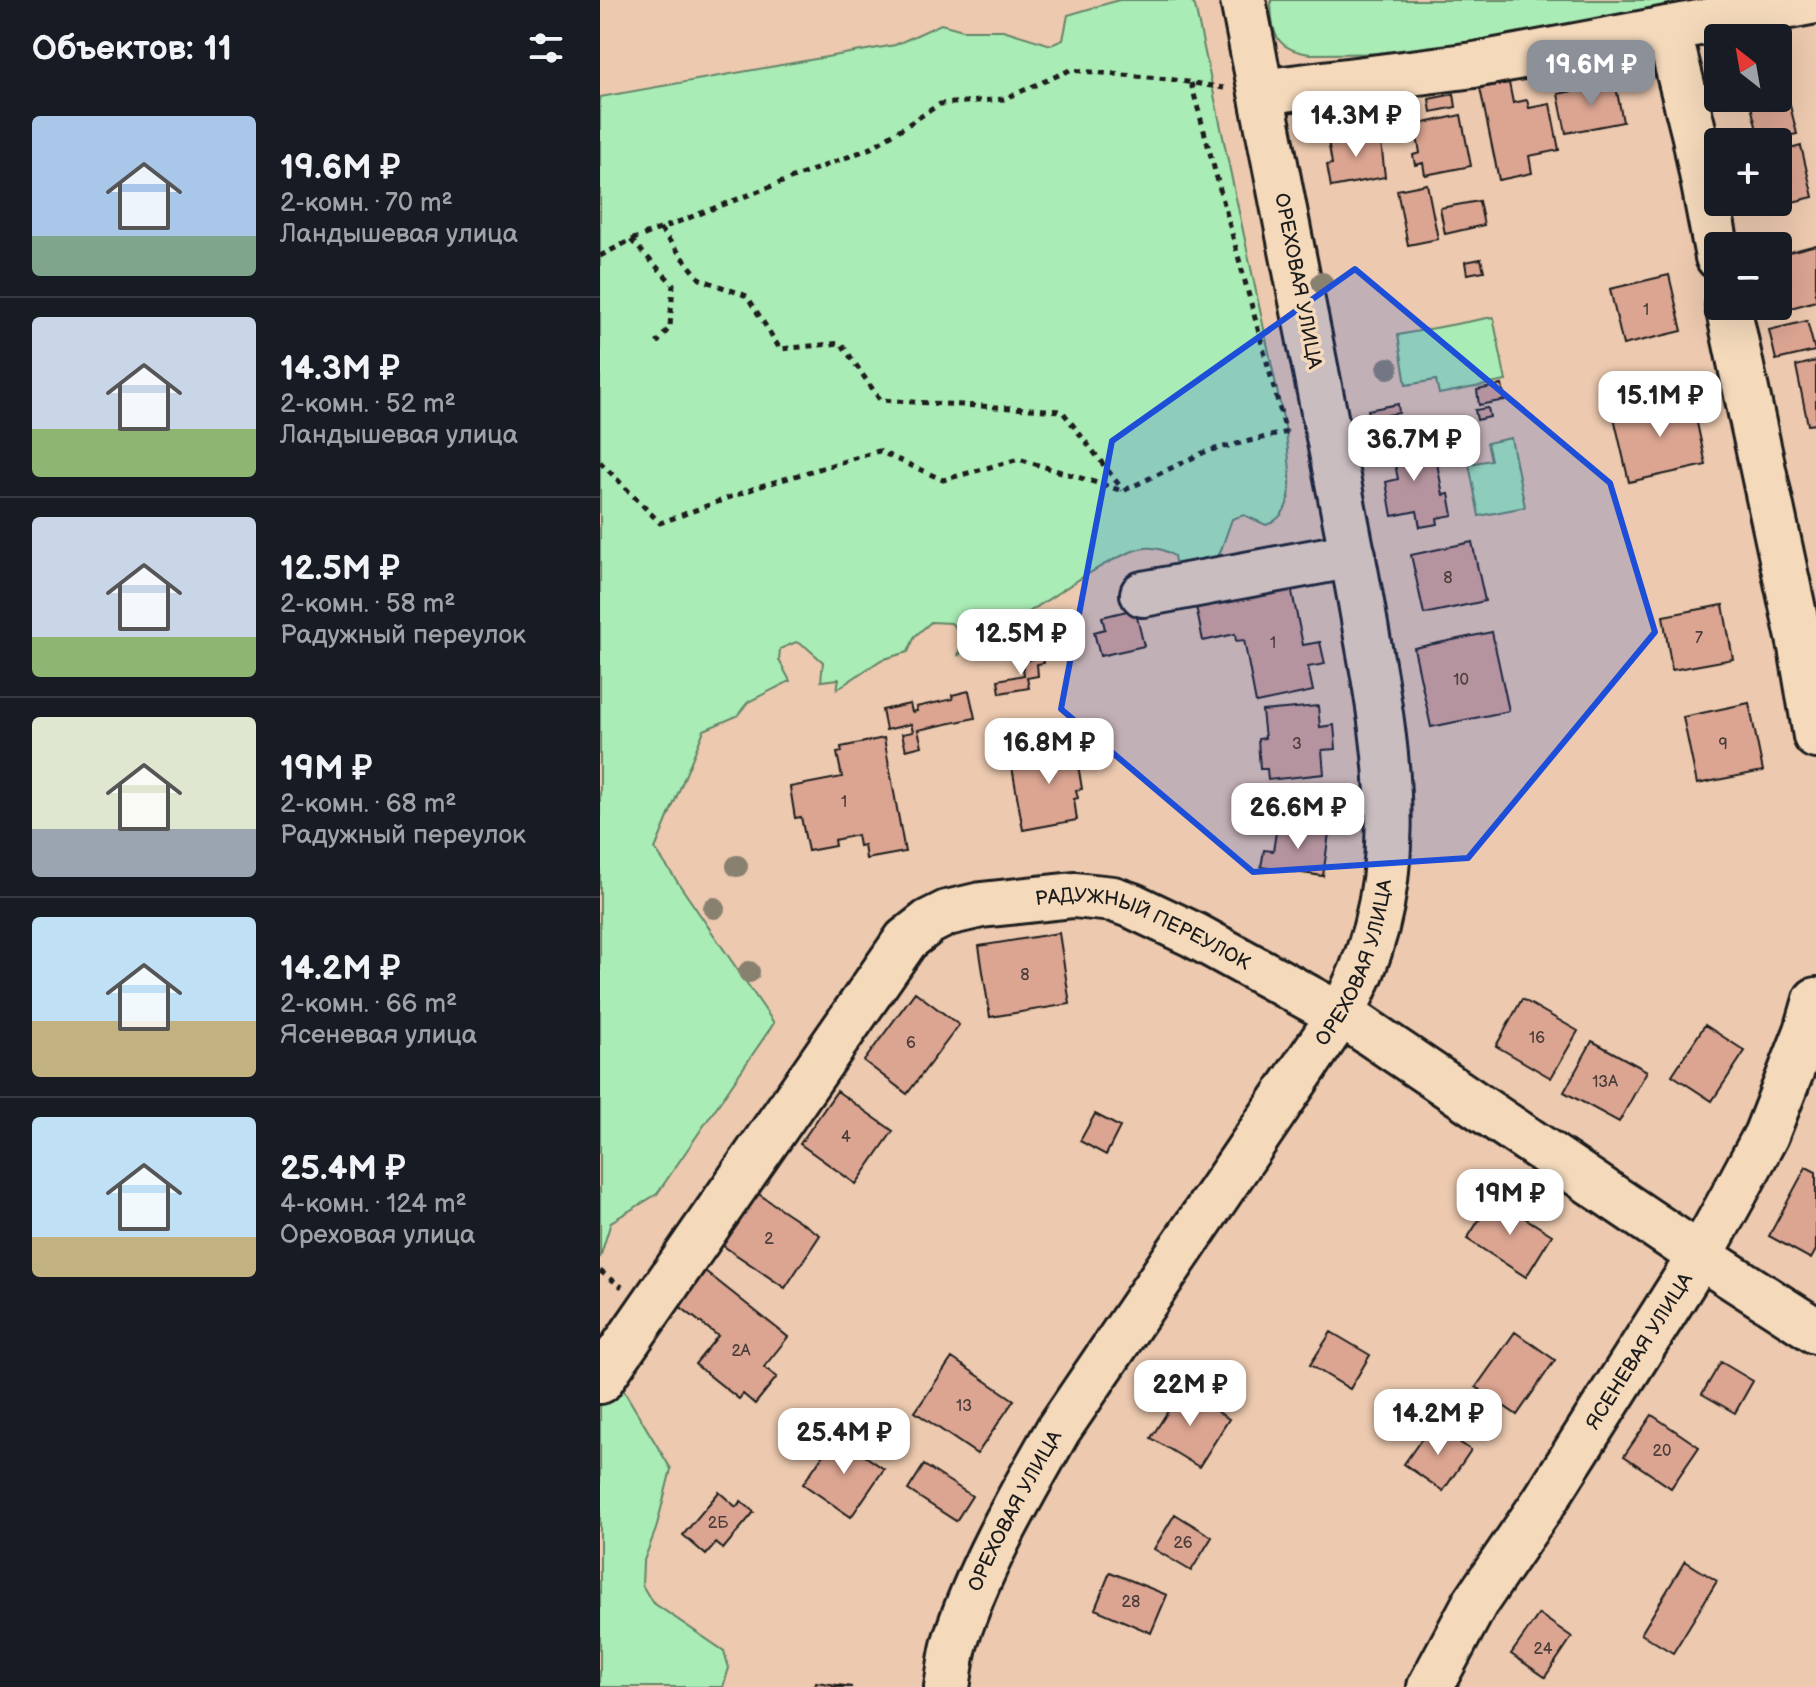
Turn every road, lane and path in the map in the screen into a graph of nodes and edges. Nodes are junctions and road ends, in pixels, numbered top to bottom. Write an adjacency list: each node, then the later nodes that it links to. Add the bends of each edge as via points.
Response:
1 (1243, 0): 5 (street, ОРЕХОВАЯ УЛИЦА)
2 (1816, 1): 3 (street)
3 (1668, 29): 5 (street, via 1474,65); 7 (street)
4 (1191, 83): 5 (path); 6 (path, via 1070,70 1004,99 940,104 871,148); 13 (path)
5 (1261, 92): 16 (street, ОРЕХОВАЯ УЛИЦА)
6 (660, 229): 8 (path); 15 (path, via 700,279 747,296 780,349 841,343 880,400 1062,411)
7 (1713, 232)
8 (631, 240): 9 (path); 11 (path, via 673,284 670,327)
9 (600, 256)
10 (1731, 320): 18 (street)
11 (657, 343)
12 (1296, 431): 13 (path)
13 (1286, 432): 15 (path, via 1207,451)
14 (600, 462): 15 (path, via 660,523 879,451 943,480 1019,459)
15 (1123, 491)
16 (1353, 555): 17 (street); 20 (street, ОРЕХОВАЯ УЛИЦА, via 1382,721 1389,823 1375,932 1366,966)
17 (1143, 594)
18 (1816, 736)
19 (1816, 1000): 21 (street, ЯСЕНЕВАЯ УЛИЦА, via 1766,1135)
20 (1340, 1015): 21 (street, РАДУЖНЫЙ ПЕРЕУЛОК); 23 (street, РАДУЖНЫЙ ПЕРЕУЛОК, via 1194,935 1113,899 1056,896 981,905 929,922 895,954); 24 (street, ОРЕХОВАЯ УЛИЦА, via 1058,1430 972,1598 955,1642)
21 (1700, 1256): 22 (street, РАДУЖНЫЙ ПЕРЕУЛОК); 25 (street, ЯСЕНЕВАЯ УЛИЦА, via 1475,1603)
22 (1816, 1331)
23 (600, 1381)
24 (947, 1687)
25 (1430, 1687)

